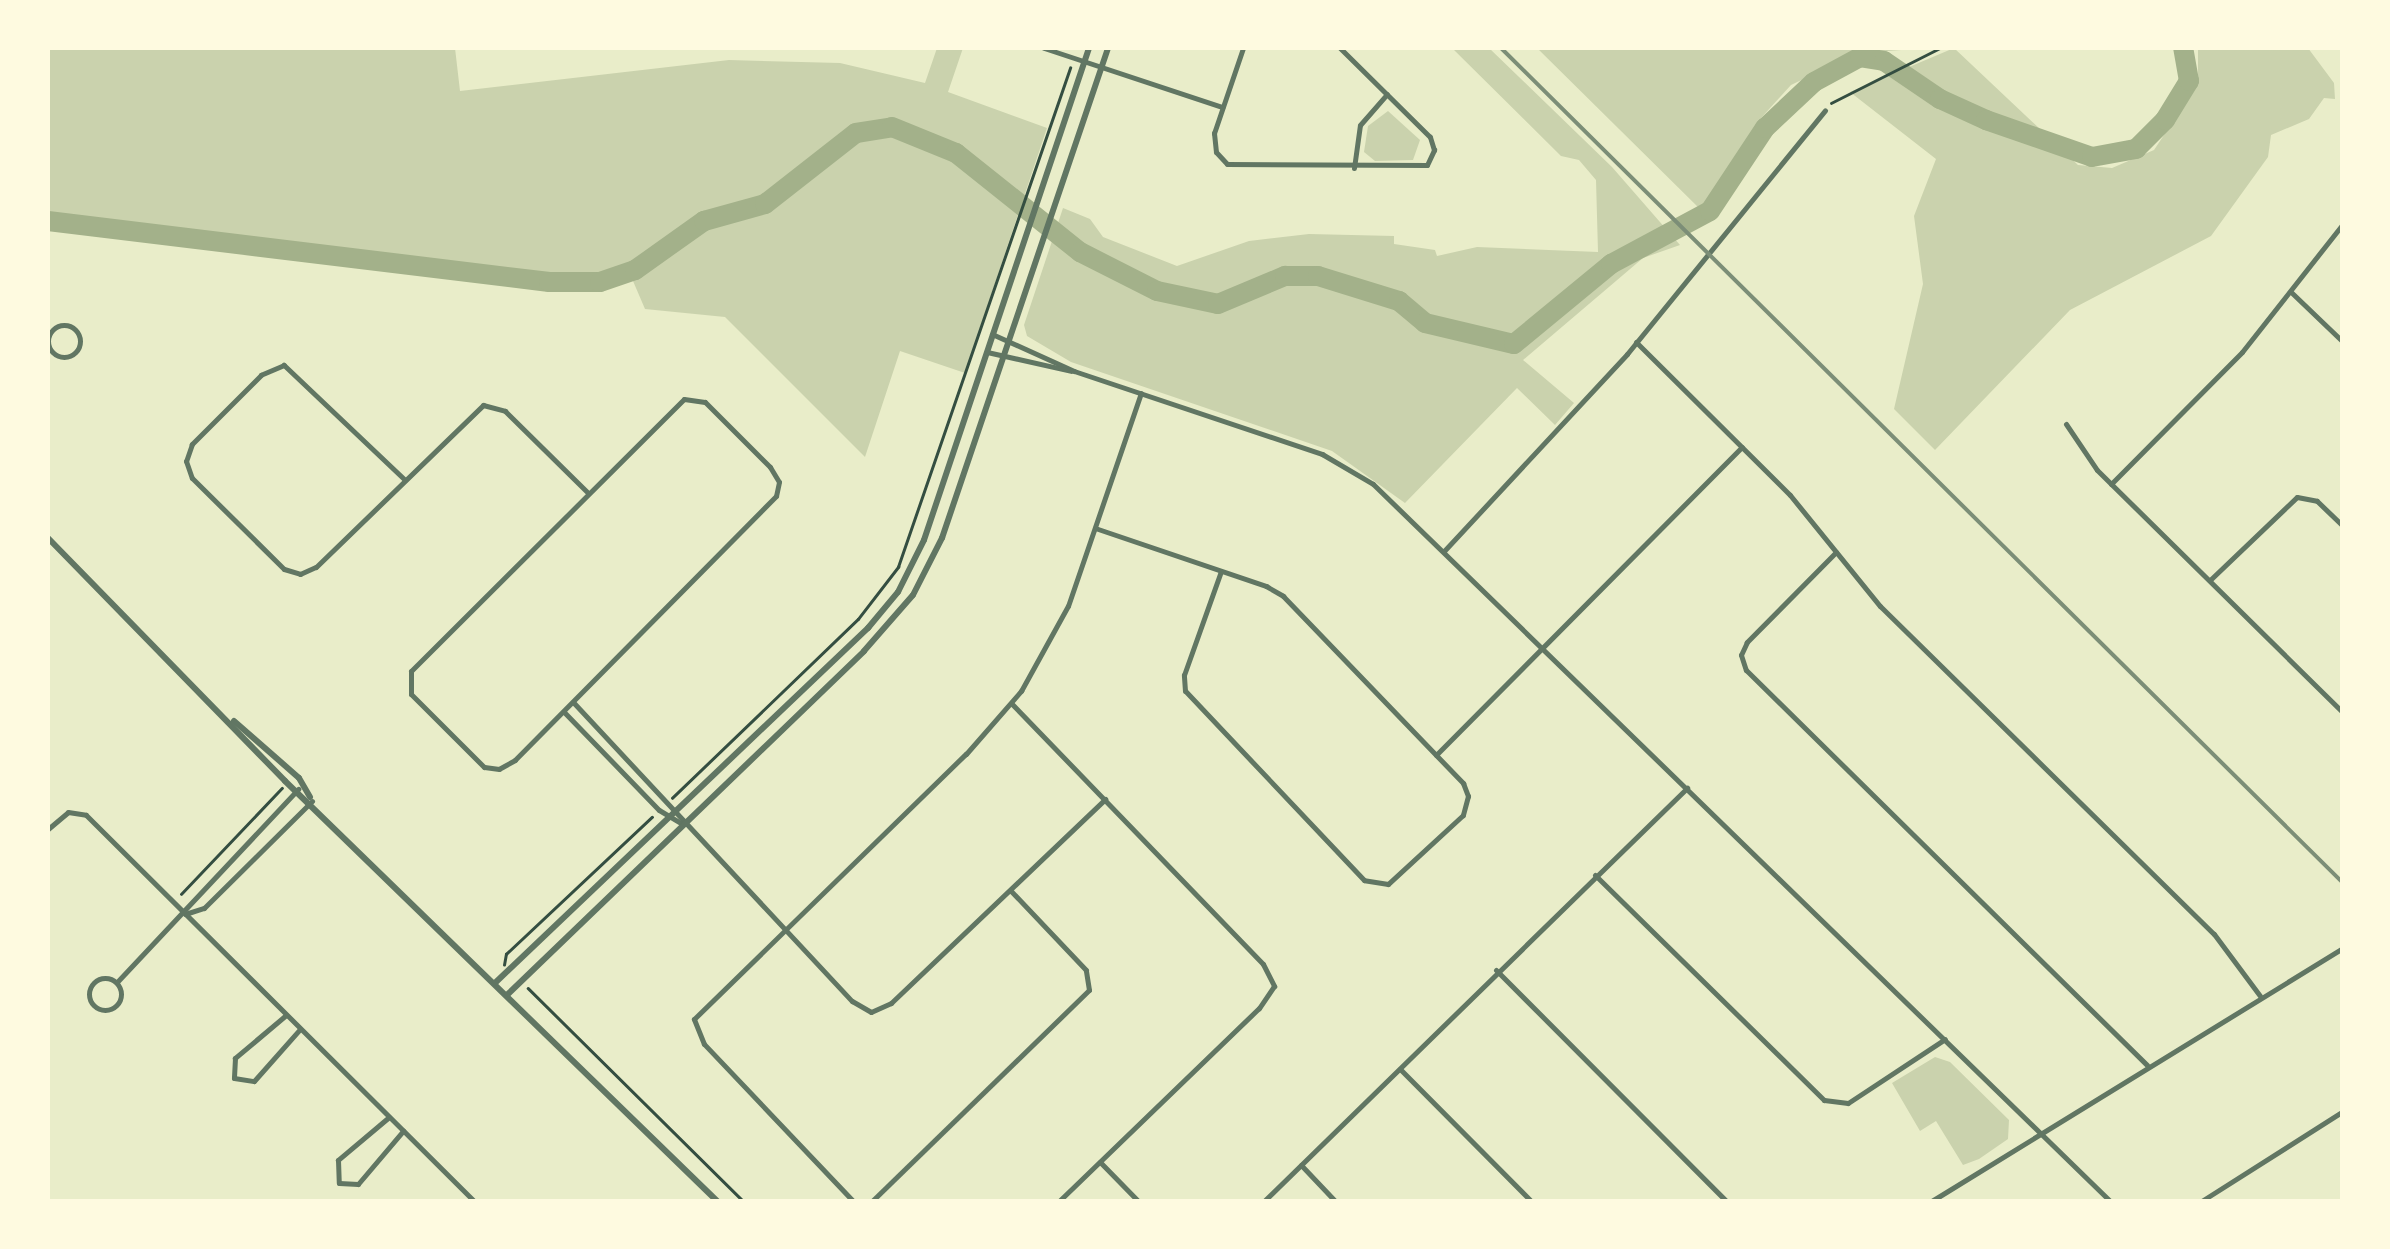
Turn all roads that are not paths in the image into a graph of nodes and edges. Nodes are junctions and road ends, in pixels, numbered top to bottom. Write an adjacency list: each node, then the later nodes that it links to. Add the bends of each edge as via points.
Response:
1 (1044, 48): 6 (street)
2 (1089, 48): 6 (street)
3 (1108, 48): 7 (street)
4 (1244, 48): 9 (street)
5 (1340, 48): 8 (street)
6 (1084, 61): 7 (street); 14 (street)
7 (1101, 67): 9 (street); 15 (street)
8 (1387, 94): 11 (street, via 1360,125); 11 (street, via 1430,137 1433,155 1421,168)
9 (1222, 107): 11 (street, via 1214,142 1227,164)
10 (1825, 110): 17 (street)
11 (1354, 168)
12 (2342, 224): 13 (street)
13 (2292, 293): 16 (street); 26 (street)
14 (992, 334): 15 (street); 18 (street)
15 (1009, 340): 20 (street); 21 (street)
16 (2342, 341)
17 (1636, 342): 24 (street); 31 (street)
18 (987, 352): 20 (street); 45 (street, via 924,540 898,592)
19 (48, 356): 19 (street, via 74,353 76,330 53,328)
20 (1004, 358): 21 (street); 46 (street, via 942,538 913,595 872,644)
21 (1074, 371): 22 (street)
22 (1141, 393): 29 (street); 31 (street, via 1343,464)
23 (2066, 424): 26 (street)
24 (1742, 447): 32 (street); 35 (street)
25 (404, 479): 25 (street, via 316,567 295,574 192,478 186,461 192,444 260,375 284,365); 27 (street, via 468,415 488,404 506,411)
26 (2111, 484): 34 (street)
27 (587, 492): 36 (street, via 688,398 712,408 779,482 774,500); 38 (street, via 414,666 408,682 415,700 488,769 510,764)
28 (2342, 524): 34 (street, via 2312,498 2292,499)
29 (1095, 528): 33 (street); 37 (street, via 1062,620)
30 (48, 538): 41 (street)
31 (1444, 551): 35 (street)
32 (1836, 552): 57 (street, via 1880,606 2214,934); 61 (street, via 1741,655 1752,676)
33 (1220, 571): 40 (street, via 1292,603); 40 (street, via 1184,674 1185,691 1369,884 1393,881 1466,809 1467,790)
34 (2209, 581): 39 (street)
35 (1543, 647): 40 (street); 42 (street)
36 (574, 702): 38 (street); 45 (street)
37 (1012, 704): 43 (street); 51 (street)
38 (564, 711): 45 (street)
39 (2342, 712)
40 (1436, 755)
41 (299, 788): 44 (street); 50 (street, via 192,896)
42 (1687, 788): 48 (street); 60 (street)
43 (1106, 799): 49 (street); 67 (street, via 1262,964 1274,986)
44 (312, 801): 50 (street, via 204,908); 55 (street)
45 (672, 813): 46 (street); 55 (street)
46 (685, 826): 51 (street); 56 (street)
47 (48, 829): 50 (street, via 64,813 82,813)
48 (1595, 875): 53 (street); 60 (street, via 1824,1100 1848,1102)
49 (1010, 890): 51 (street, via 878,1011 858,1006); 72 (street, via 1086,970 1088,990)
50 (185, 914): 54 (street); 58 (street)
51 (782, 928): 71 (street, via 708,999 693,1024 704,1044)
52 (2342, 949): 57 (street)
53 (1496, 970): 62 (street); 78 (street)
54 (116, 982): 54 (street, via 92,984 96,1007 117,1005)
55 (496, 982): 56 (street)
56 (508, 994): 70 (street)
57 (2260, 996): 61 (street)
58 (286, 1015): 59 (street); 59 (street, via 235,1058 234,1078 254,1081)
59 (300, 1029): 64 (street)
60 (1945, 1039): 66 (street)
61 (2148, 1065): 66 (street)
62 (1399, 1068): 68 (street); 77 (street)
63 (2342, 1112): 81 (street)
64 (390, 1117): 65 (street); 65 (street, via 338,1160 340,1183 358,1184)
65 (403, 1131): 69 (street)
66 (2040, 1132): 79 (street); 80 (street)
67 (1100, 1162): 73 (street); 74 (street)
68 (1301, 1166): 75 (street); 76 (street)
69 (475, 1202)
70 (718, 1202)
71 (854, 1202)
72 (872, 1202)
73 (1058, 1202)
74 (1139, 1202)
75 (1264, 1202)
76 (1336, 1202)
77 (1532, 1202)
78 (1727, 1202)
79 (1930, 1202)
80 (2111, 1202)
81 (2200, 1202)

